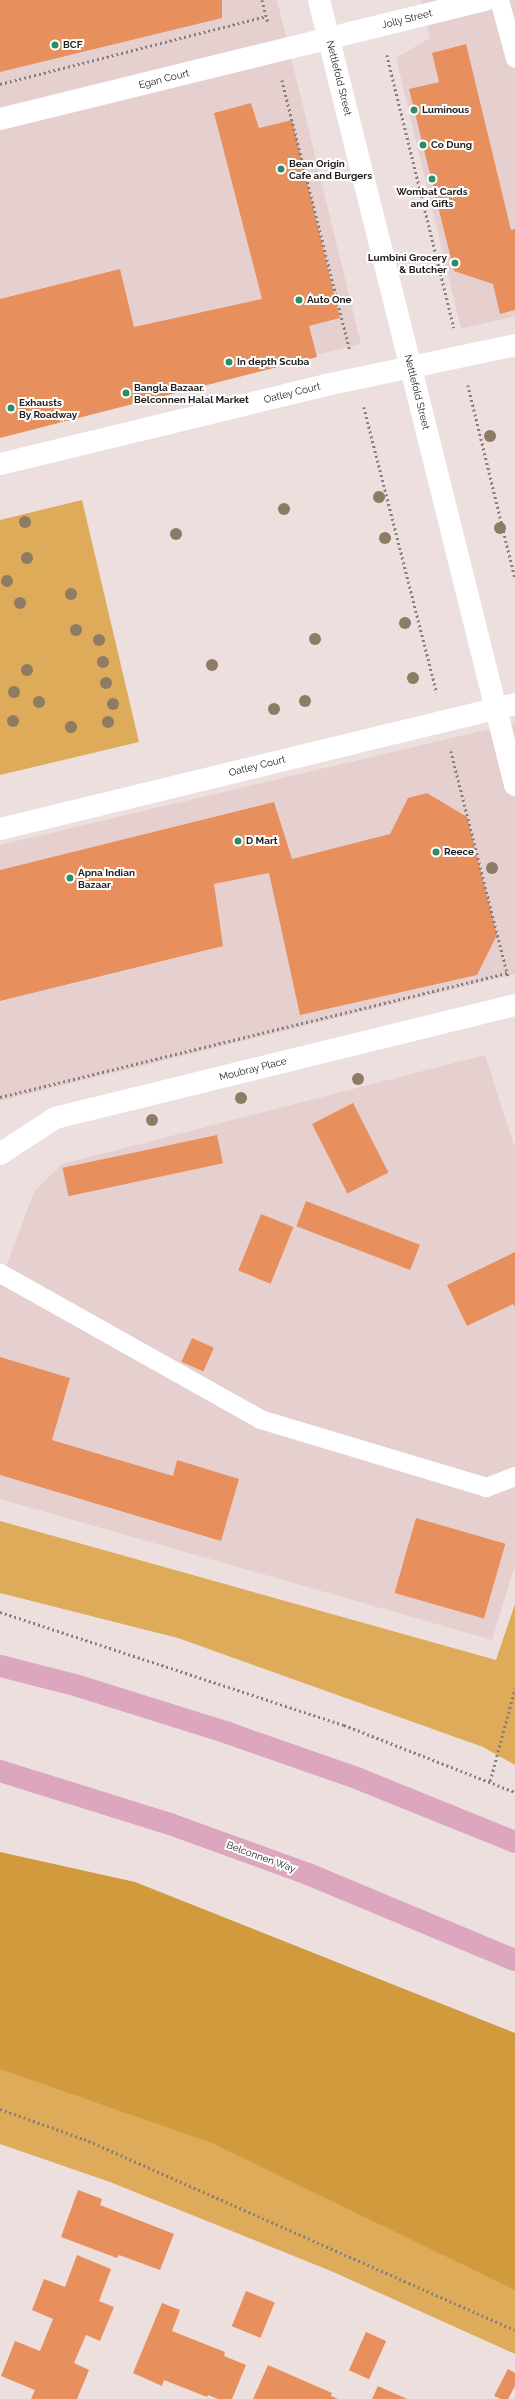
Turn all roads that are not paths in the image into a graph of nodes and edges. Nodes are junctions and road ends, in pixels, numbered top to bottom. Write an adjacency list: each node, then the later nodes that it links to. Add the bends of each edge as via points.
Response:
1 (320, 0): 5 (street, Nettlefold Street)
2 (485, 0): 4 (street, Jolly Street)
3 (499, 0): 6 (lane)
4 (430, 6): 5 (street, Jolly Street, via 380,26)
5 (329, 38): 7 (street, Egan Court); 9 (street, Nettlefold Street)
6 (515, 58)
7 (0, 119)
8 (515, 345): 9 (street, Oatley Court, via 461,358)
9 (411, 366): 10 (street, Oatley Court); 11 (street, Nettlefold Street)
10 (0, 464)
11 (506, 706): 12 (street, Nettlefold Street); 13 (street, Oatley Court)
12 (515, 785)
13 (0, 829)
14 (515, 1005): 15 (street, Moubray Place, via 54,1118)
15 (0, 1154)
16 (0, 1273): 17 (lane, via 260,1419 486,1487)
17 (515, 1476)
18 (0, 1666): 20 (main road, via 75,1685 228,1733 359,1779)
19 (0, 1771): 21 (main road, Belconnen Way, via 170,1824 308,1874)
20 (515, 1842)
21 (515, 1960)

